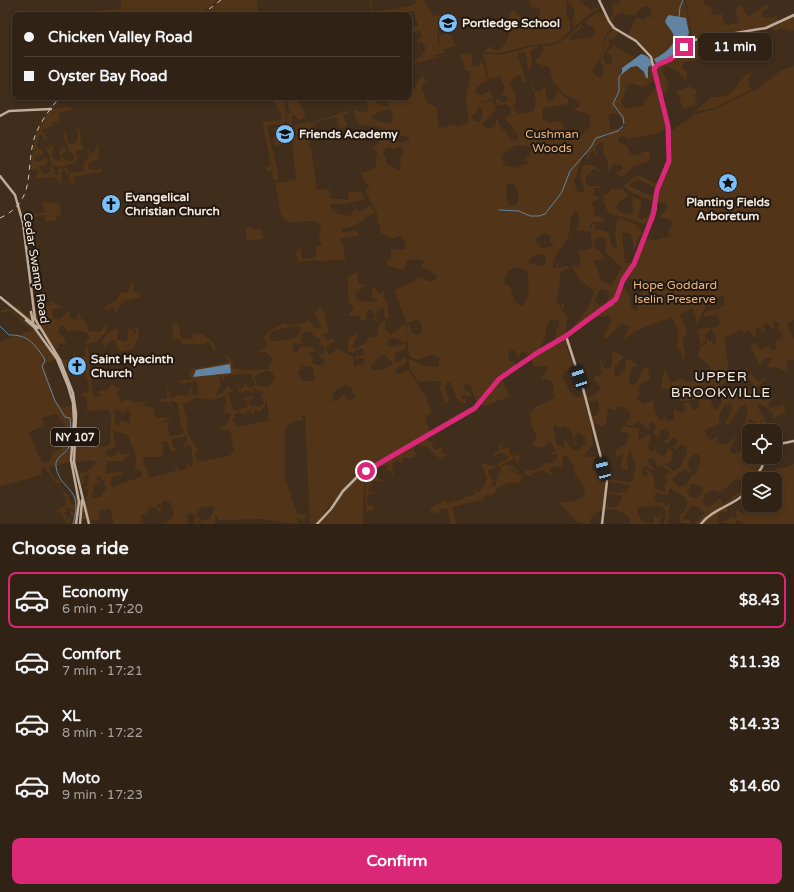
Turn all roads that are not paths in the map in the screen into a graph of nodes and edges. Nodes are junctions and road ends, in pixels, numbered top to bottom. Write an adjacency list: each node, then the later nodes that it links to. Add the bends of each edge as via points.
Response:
1 (599, 0): 3 (main road, via 610,24 636,41)
2 (794, 15): 3 (main road, via 766,28 694,40 671,59)
3 (655, 66): 15 (main road, via 668,126 670,152 668,166 657,192 655,211 634,264 623,280 616,299)
4 (51, 108): 5 (main road, via 8,112)
5 (0, 116)
6 (0, 177): 7 (main road)
7 (15, 197): 9 (main road, Cedar Swamp Road, via 22,228); 11 (main road, Cedar Swamp Road, via 24,228)
8 (0, 298): 10 (main road, NY 107)
9 (30, 302): 11 (main road); 12 (main road, Cedar Swamp Road)
10 (11, 307): 12 (main road, NY 107); 13 (main road, NY 107)
11 (32, 308): 14 (main road, Cedar Swamp Road)
12 (33, 323): 13 (main road, Cedar Swamp Road); 14 (main road, NY 107)
13 (34, 327): 14 (main road, Cedar Swamp Road / NY 107)
14 (40, 332): 16 (main road, Cedar Swamp Road / NY 107); 16 (main road, Cedar Swamp Road / NY 107, via 60,360)
15 (566, 336): 30 (main road, via 499,379 475,408 359,475); 31 (main road, via 607,481)
16 (67, 380): 17 (main road, Cedar Swamp Road / NY 107); 18 (main road, Cedar Swamp Road / NY 107)
17 (73, 394): 18 (main road); 23 (main road, Cedar Swamp Road / NY 107, via 76,420 74,458)
18 (72, 403): 22 (main road, Cedar Swamp Road / NY 107, via 74,421 71,460)
19 (794, 441): 20 (main road)
20 (782, 444)
21 (742, 496): 32 (main road, via 708,516)
22 (79, 499): 23 (main road, NY 107); 27 (main road)
23 (84, 510): 24 (main road); 25 (main road, NY 107); 26 (main road, NY 107)
24 (82, 515): 25 (main road); 28 (main road)
25 (87, 515): 26 (main road, NY 107)
26 (88, 519): 29 (main road, NY 107)
27 (76, 524)
28 (80, 524)
29 (89, 524)
30 (317, 524)
31 (602, 524)
32 (701, 524)

